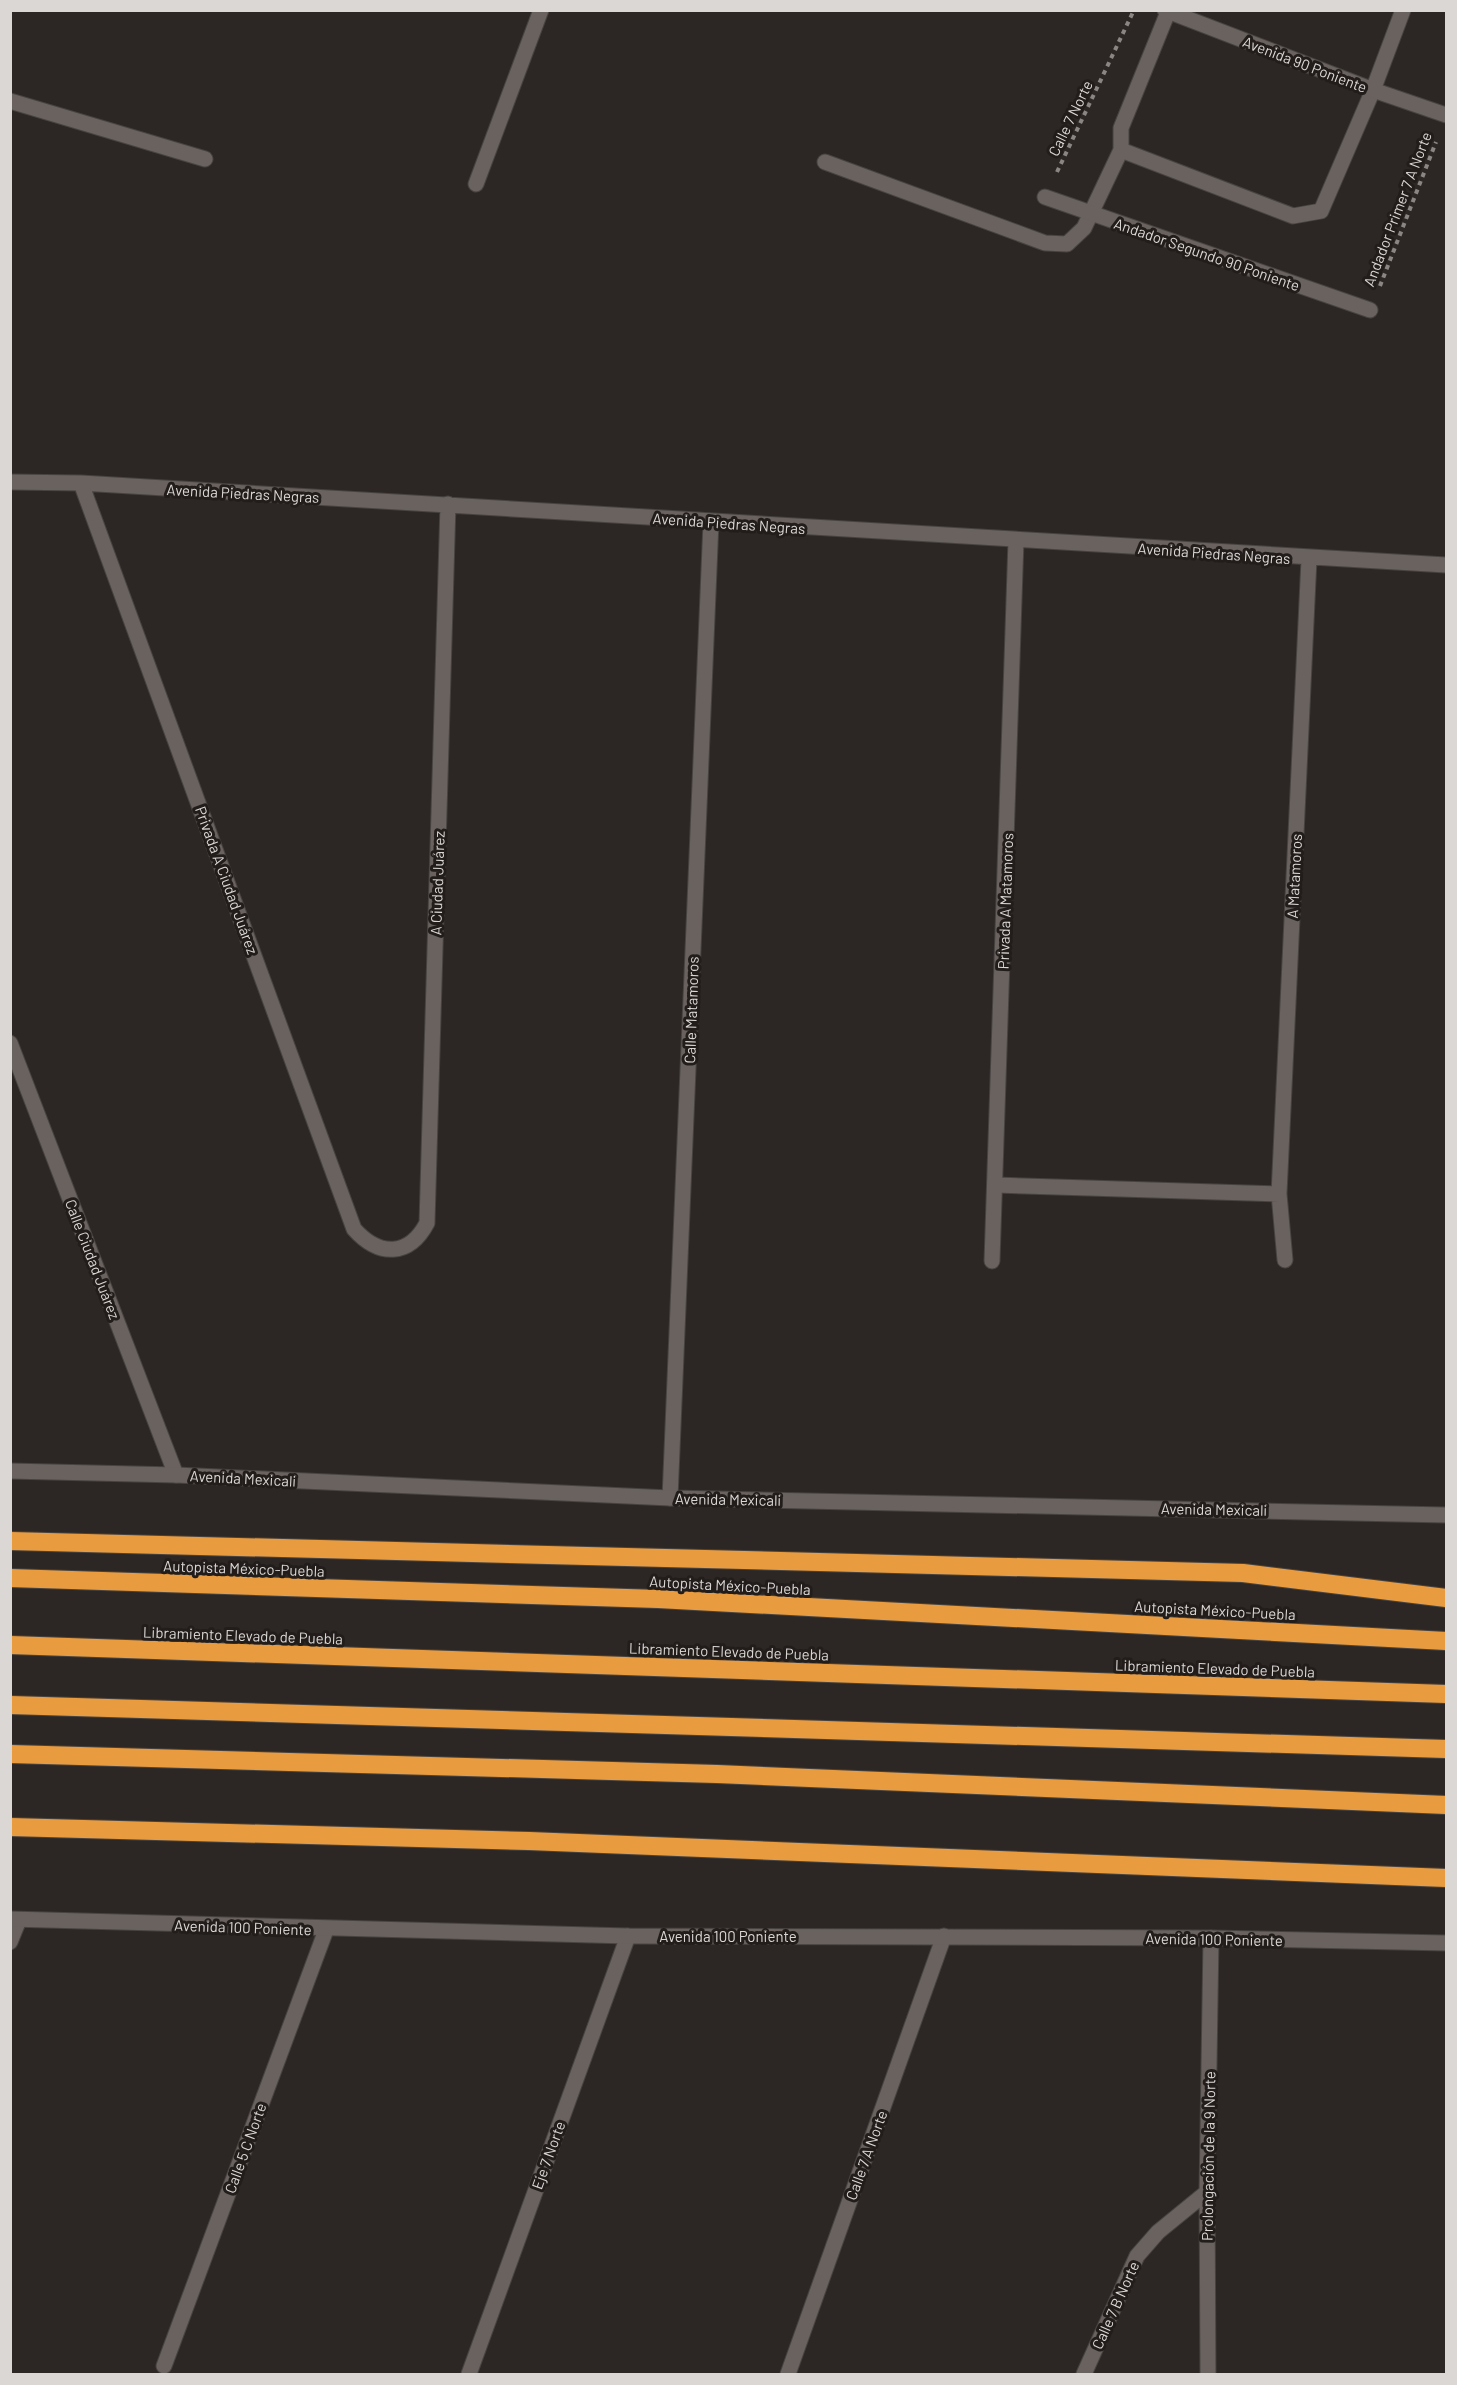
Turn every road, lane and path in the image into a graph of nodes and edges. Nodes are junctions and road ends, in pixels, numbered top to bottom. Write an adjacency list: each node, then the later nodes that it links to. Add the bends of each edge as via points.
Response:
1 (541, 10): 12 (street)
2 (1134, 10): 13 (path, Calle 7 Norte)
3 (1403, 10): 5 (street)
4 (1167, 11): 5 (street, Avenida 90 Poniente); 9 (street, via 1121,128)
5 (1373, 90): 7 (street, Avenida 90 Poniente); 9 (street, via 1321,211 1293,216)
6 (10, 101): 10 (street)
7 (1446, 115)
8 (1438, 138): 15 (path, Andador Primer 7 A Norte)
9 (1121, 150): 14 (street)
10 (205, 159)
11 (825, 162): 14 (street, via 1045,243 1067,244 1084,228)
12 (476, 184)
13 (1045, 197): 14 (street, Andador Segundo 90 Poniente)
14 (1090, 214): 15 (street, Andador Segundo 90 Poniente)
15 (1370, 310)
16 (10, 482): 17 (street, Avenida Piedras Negras)
17 (81, 483): 18 (street, Avenida Piedras Negras); 26 (street, Privada A Ciudad Juárez, via 354,1229 366,1242 382,1249)
18 (448, 504): 19 (street, Avenida Piedras Negras); 26 (street, A Ciudad Juárez, via 427,1223 418,1239)
19 (711, 522): 20 (street, Avenida Piedras Negras); 31 (street, Calle Matamoros)
20 (1016, 540): 21 (street, Avenida Piedras Negras); 24 (street, Privada A Matamoros)
21 (1309, 559): 22 (street, Avenida Piedras Negras); 25 (street, A Matamoros)
22 (1446, 565)
23 (10, 1044): 30 (street, Calle Ciudad Juárez)
24 (996, 1185): 25 (street); 28 (street, Privada A Matamoros)
25 (1279, 1194): 27 (street, A Matamoros)
26 (399, 1249)
27 (1285, 1260)
28 (992, 1261)
29 (10, 1471): 30 (street, Avenida Mexicali)
30 (176, 1475): 31 (street, Avenida Mexicali)
31 (670, 1498): 32 (street, Avenida Mexicali)
32 (1446, 1515)
33 (10, 1541): 35 (highway, via 1243,1573)
34 (10, 1578): 36 (highway, Autopista México-Puebla, via 658,1599)
35 (1446, 1598)
36 (1446, 1641)
37 (10, 1645): 38 (highway, Libramiento Elevado de Puebla)
38 (1446, 1694)
39 (10, 1705): 40 (highway)
40 (1446, 1749)
41 (10, 1754): 42 (highway, via 717,1774)
42 (1446, 1804)
43 (10, 1827): 44 (highway, via 517,1840)
44 (1446, 1878)
45 (15, 1920): 46 (street, Avenida 100 Poniente); 50 (street)
46 (326, 1930): 47 (street, Avenida 100 Poniente); 53 (street, Calle 5 C Norte)
47 (628, 1936): 48 (street, Avenida 100 Poniente); 54 (street, Eje 7 Norte)
48 (944, 1936): 49 (street, Avenida 100 Poniente); 55 (street, Calle 7 A Norte)
49 (1211, 1938): 51 (street, Avenida 100 Poniente); 52 (street, Prolongación de la 9 Norte)
50 (10, 1942)
51 (1446, 1943)
52 (1207, 2192): 56 (street, Calle 7 B Norte, via 1158,2232 1137,2256); 57 (street, Prolongación de la 9 Norte)
53 (164, 2366)
54 (469, 2374)
55 (788, 2374)
56 (1084, 2374)
57 (1208, 2374)

